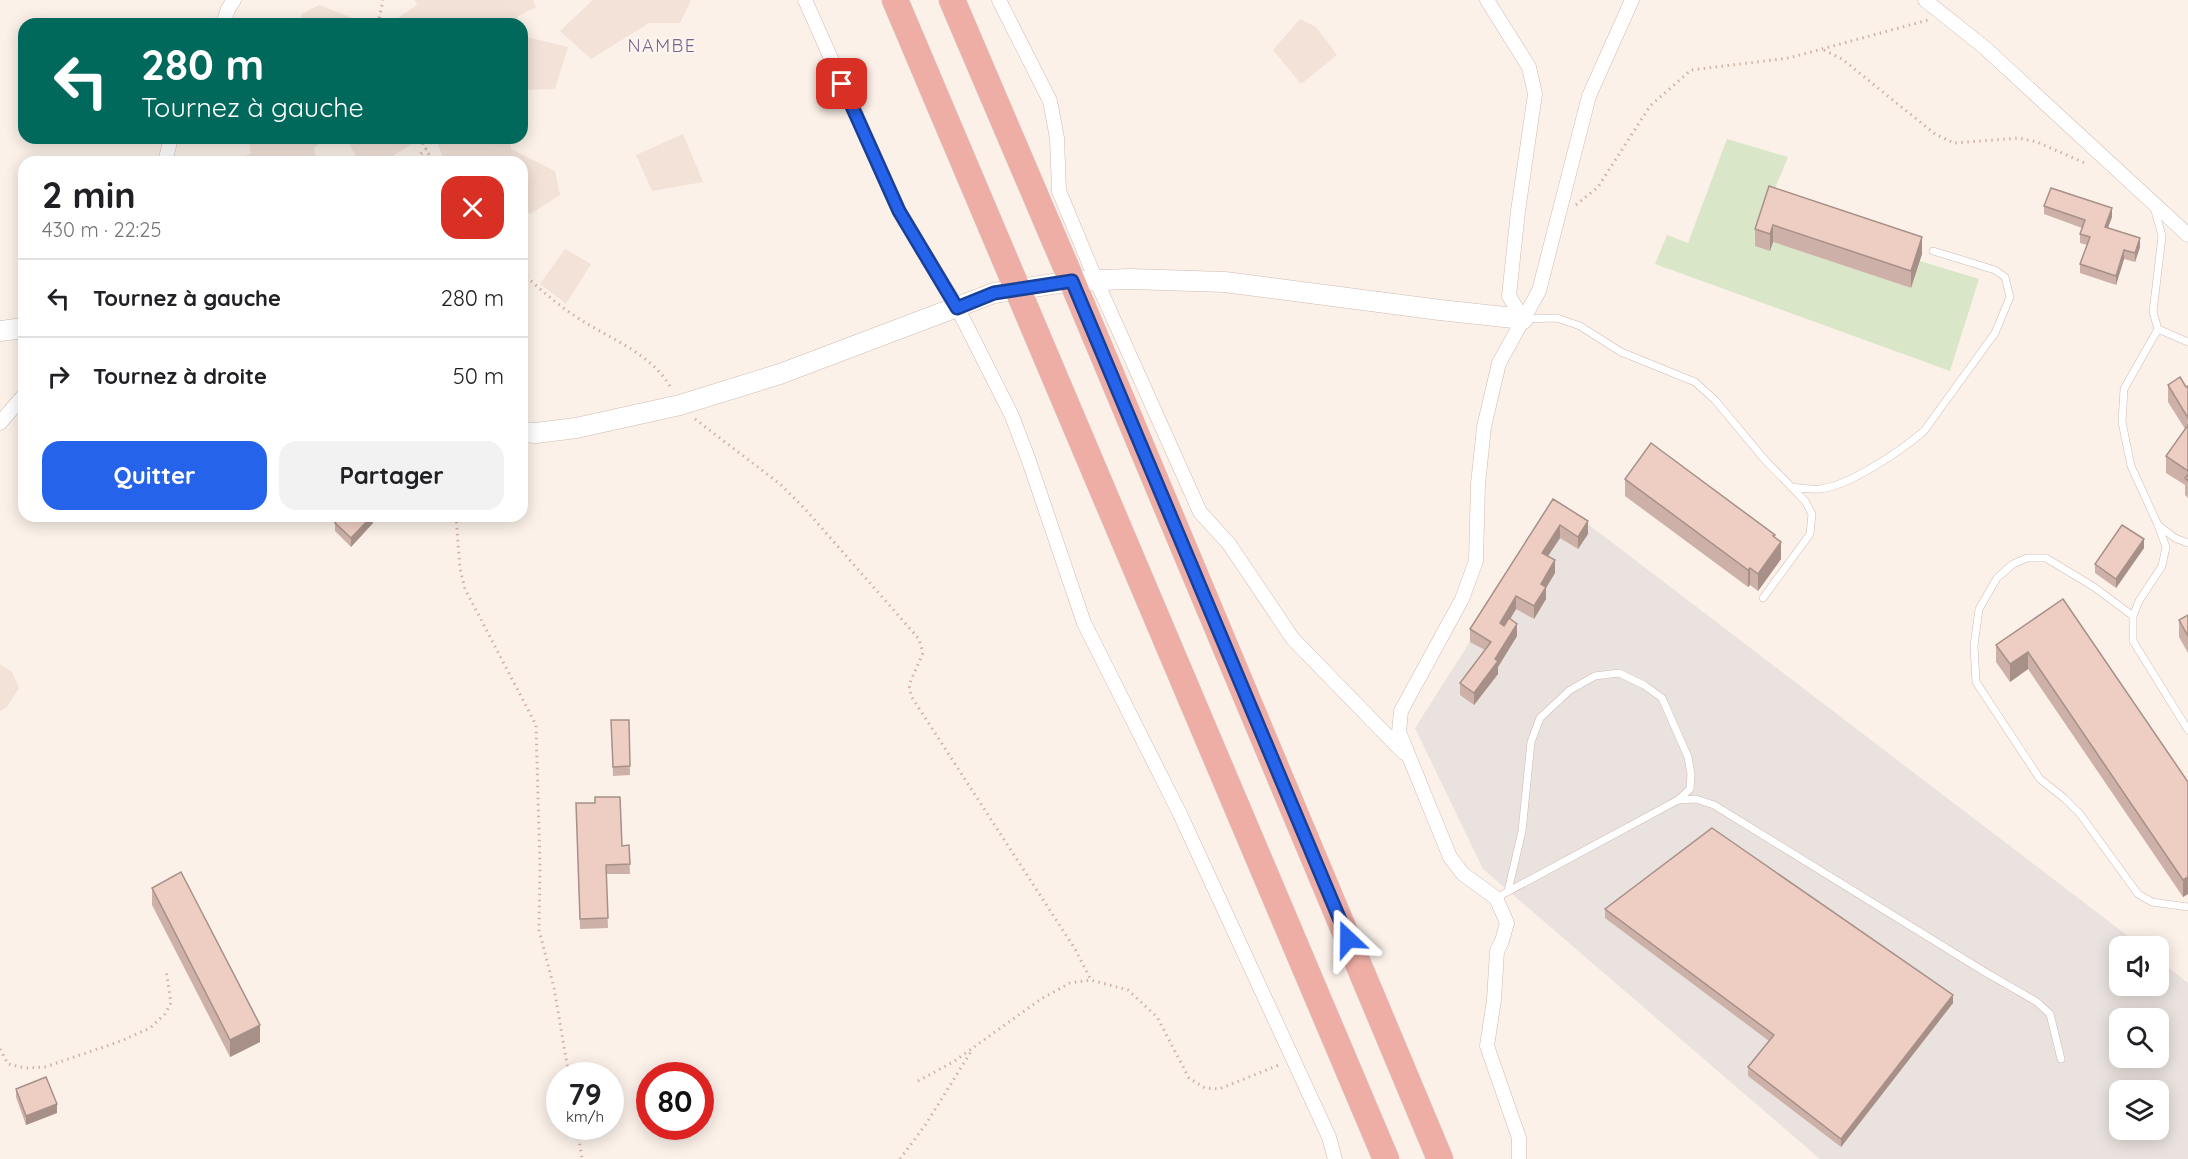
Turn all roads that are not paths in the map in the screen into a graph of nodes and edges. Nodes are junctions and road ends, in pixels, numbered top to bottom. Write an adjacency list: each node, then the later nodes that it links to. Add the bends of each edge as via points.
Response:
1 (234, 0): 9 (street)
2 (805, 0): 15 (street, via 899,211)
3 (895, 0): 14 (highway)
4 (952, 0): 13 (highway)
5 (999, 0): 13 (street, via 1050,101 1057,138 1059,191)
6 (1487, 0): 16 (street, via 1529,67 1535,94 1509,296)
7 (1632, 0): 16 (street, via 1588,96 1539,291)
8 (1925, 0): 10 (street, via 1984,47)
9 (225, 18)
10 (2152, 202): 11 (street); 18 (lane, via 2162,236 2153,312)
11 (2188, 235)
12 (1933, 251): 24 (lane, via 1995,270 2005,277 2010,297 1995,333 1924,431 1909,444 1844,483 1820,489)
13 (1084, 281): 14 (street); 16 (street, via 1225,282); 30 (street, via 1200,512 1229,544 1293,639); 37 (highway)
14 (1016, 289): 15 (street); 36 (highway)
15 (957, 308): 23 (street, via 780,374 680,405 576,428); 35 (street, via 1012,416 1084,623 1180,814 1329,1137)
16 (1523, 319): 24 (lane, via 1557,318 1580,326 1621,352 1695,382); 30 (street, via 1499,363 1484,427 1476,561 1462,599 1401,711 1399,732)
17 (18, 329): 19 (street)
18 (2158, 329): 20 (lane); 25 (lane, via 2124,388 2122,422 2131,466)
19 (0, 331)
20 (2188, 342)
21 (18, 402): 22 (street)
22 (0, 423)
23 (528, 432)
24 (1791, 487): 27 (lane, via 1812,514 1810,534)
25 (2158, 525): 26 (lane); 28 (lane, via 2166,547 2162,566)
26 (2188, 543)
27 (1763, 598)
28 (2133, 616): 29 (lane, via 2133,641); 33 (lane, via 2046,558 2027,558 1997,578 1979,609 1974,646 1976,682 2040,779 2080,814 2138,894 2152,902)
29 (2188, 730)
30 (1410, 759): 32 (street, via 1450,857 1463,874)
31 (1678, 800): 32 (lane); 32 (lane, via 1690,789 1691,774 1688,757 1662,698 1618,673 1595,676 1578,685 1540,718 1531,742 1522,831); 34 (lane, via 1696,799 1714,805 2037,1002 2050,1014)
32 (1502, 895): 38 (street, via 1507,923 1497,951 1487,1046 1519,1138)
33 (2188, 907)
34 (2061, 1059)
35 (1335, 1159)
36 (1386, 1159)
37 (1440, 1159)
38 (1519, 1159)

